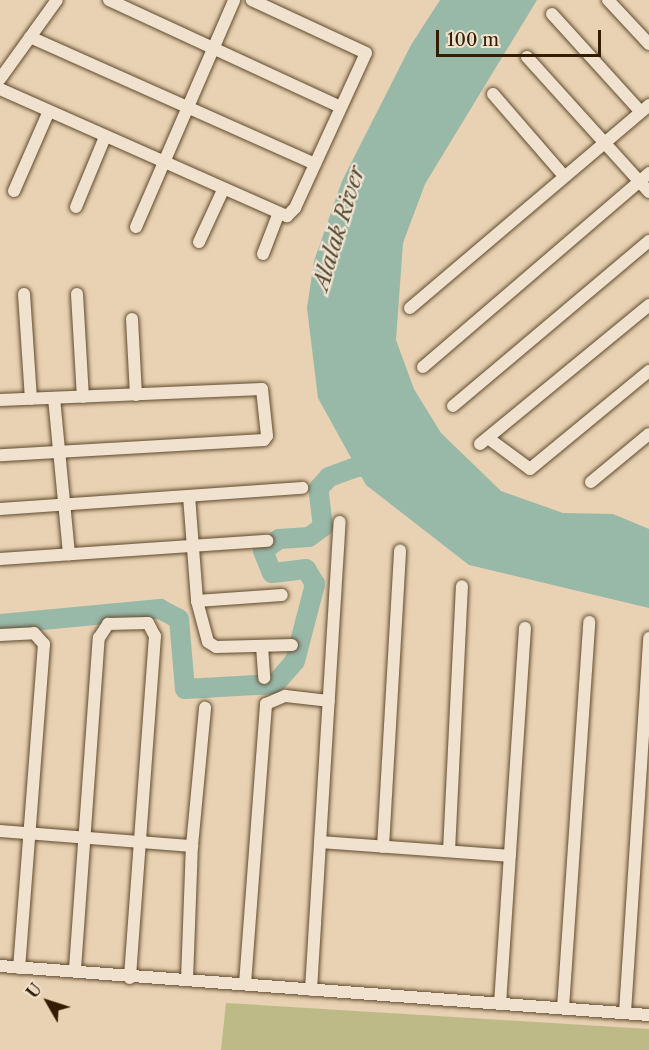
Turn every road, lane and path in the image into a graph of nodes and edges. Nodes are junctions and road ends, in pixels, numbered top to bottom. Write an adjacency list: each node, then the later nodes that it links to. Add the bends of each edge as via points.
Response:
1 (57, 0): 7 (street)
2 (109, 0): 9 (street)
3 (234, 0): 9 (street)
4 (252, 0): 15 (street, via 364,49 365,57)
5 (608, 0): 8 (street)
6 (552, 14): 16 (street)
7 (30, 37): 11 (street); 14 (street)
8 (649, 44)
9 (212, 48): 14 (street); 15 (street)
10 (526, 57): 19 (street)
11 (0, 79)
12 (0, 89): 17 (street)
13 (493, 94): 22 (street)
14 (187, 105): 20 (street); 21 (street)
15 (341, 107): 21 (street)
16 (645, 109): 19 (street)
17 (48, 113): 18 (street); 25 (street)
18 (105, 137): 20 (street); 27 (street)
19 (604, 143): 22 (street); 23 (street)
20 (162, 162): 24 (street); 29 (street)
21 (315, 164): 28 (street, via 295,208 287,216)
22 (564, 176): 36 (street)
23 (644, 177): 26 (street); 38 (street)
24 (223, 190): 28 (street); 31 (street)
25 (15, 191)
26 (649, 192)
27 (76, 207)
28 (278, 215): 32 (street)
29 (136, 227)
30 (649, 241): 45 (street)
31 (199, 242)
32 (263, 254)
33 (24, 294): 43 (street)
34 (77, 294): 41 (street)
35 (649, 305): 39 (street, via 484,441 530,470)
36 (410, 308)
37 (132, 319): 40 (street)
38 (423, 367)
39 (649, 371)
40 (136, 395): 41 (street); 47 (street, via 262,389 267,438)
41 (83, 397): 42 (street)
42 (54, 398): 43 (street); 47 (street)
43 (31, 399): 44 (street)
44 (0, 400)
45 (453, 406)
46 (649, 434): 49 (street)
47 (60, 450): 48 (street); 52 (street)
48 (0, 455)
49 (591, 482)
50 (302, 488): 51 (street)
51 (189, 496): 52 (street); 56 (street)
52 (67, 504): 53 (street); 58 (street)
53 (0, 509)
54 (340, 522): 70 (street)
55 (267, 541): 56 (street)
56 (190, 548): 58 (street); 62 (street)
57 (400, 550): 78 (street)
58 (69, 554): 59 (street)
59 (0, 559)
60 (462, 586): 79 (street)
61 (282, 595): 62 (street)
62 (197, 602): 68 (street, via 211,645)
63 (589, 622): 89 (street)
64 (525, 628): 80 (street)
65 (0, 635): 73 (street, via 34,633 44,640)
66 (649, 638): 90 (street)
67 (292, 645): 68 (street)
68 (262, 646): 69 (street)
69 (264, 678)
70 (329, 701): 76 (street); 86 (street, via 285,696 266,704)
71 (205, 708): 77 (street)
72 (0, 831): 73 (street)
73 (27, 833): 74 (street); 82 (street)
74 (84, 837): 75 (street); 75 (street, via 99,638 108,624 148,623 155,636); 83 (street)
75 (141, 840): 77 (street); 84 (street)
76 (320, 842): 78 (street); 87 (street)
77 (192, 846): 85 (street)
78 (383, 847): 79 (street)
79 (449, 851): 80 (street)
80 (509, 856): 88 (street)
81 (0, 966): 82 (street)
82 (19, 968): 83 (street)
83 (75, 969): 84 (street)
84 (130, 978): 85 (street)
85 (187, 980): 86 (street)
86 (245, 984): 87 (street)
87 (311, 990): 88 (street)
88 (500, 1004): 89 (street)
89 (563, 1008): 90 (street)
90 (625, 1013): 91 (street)
91 (649, 1015)

